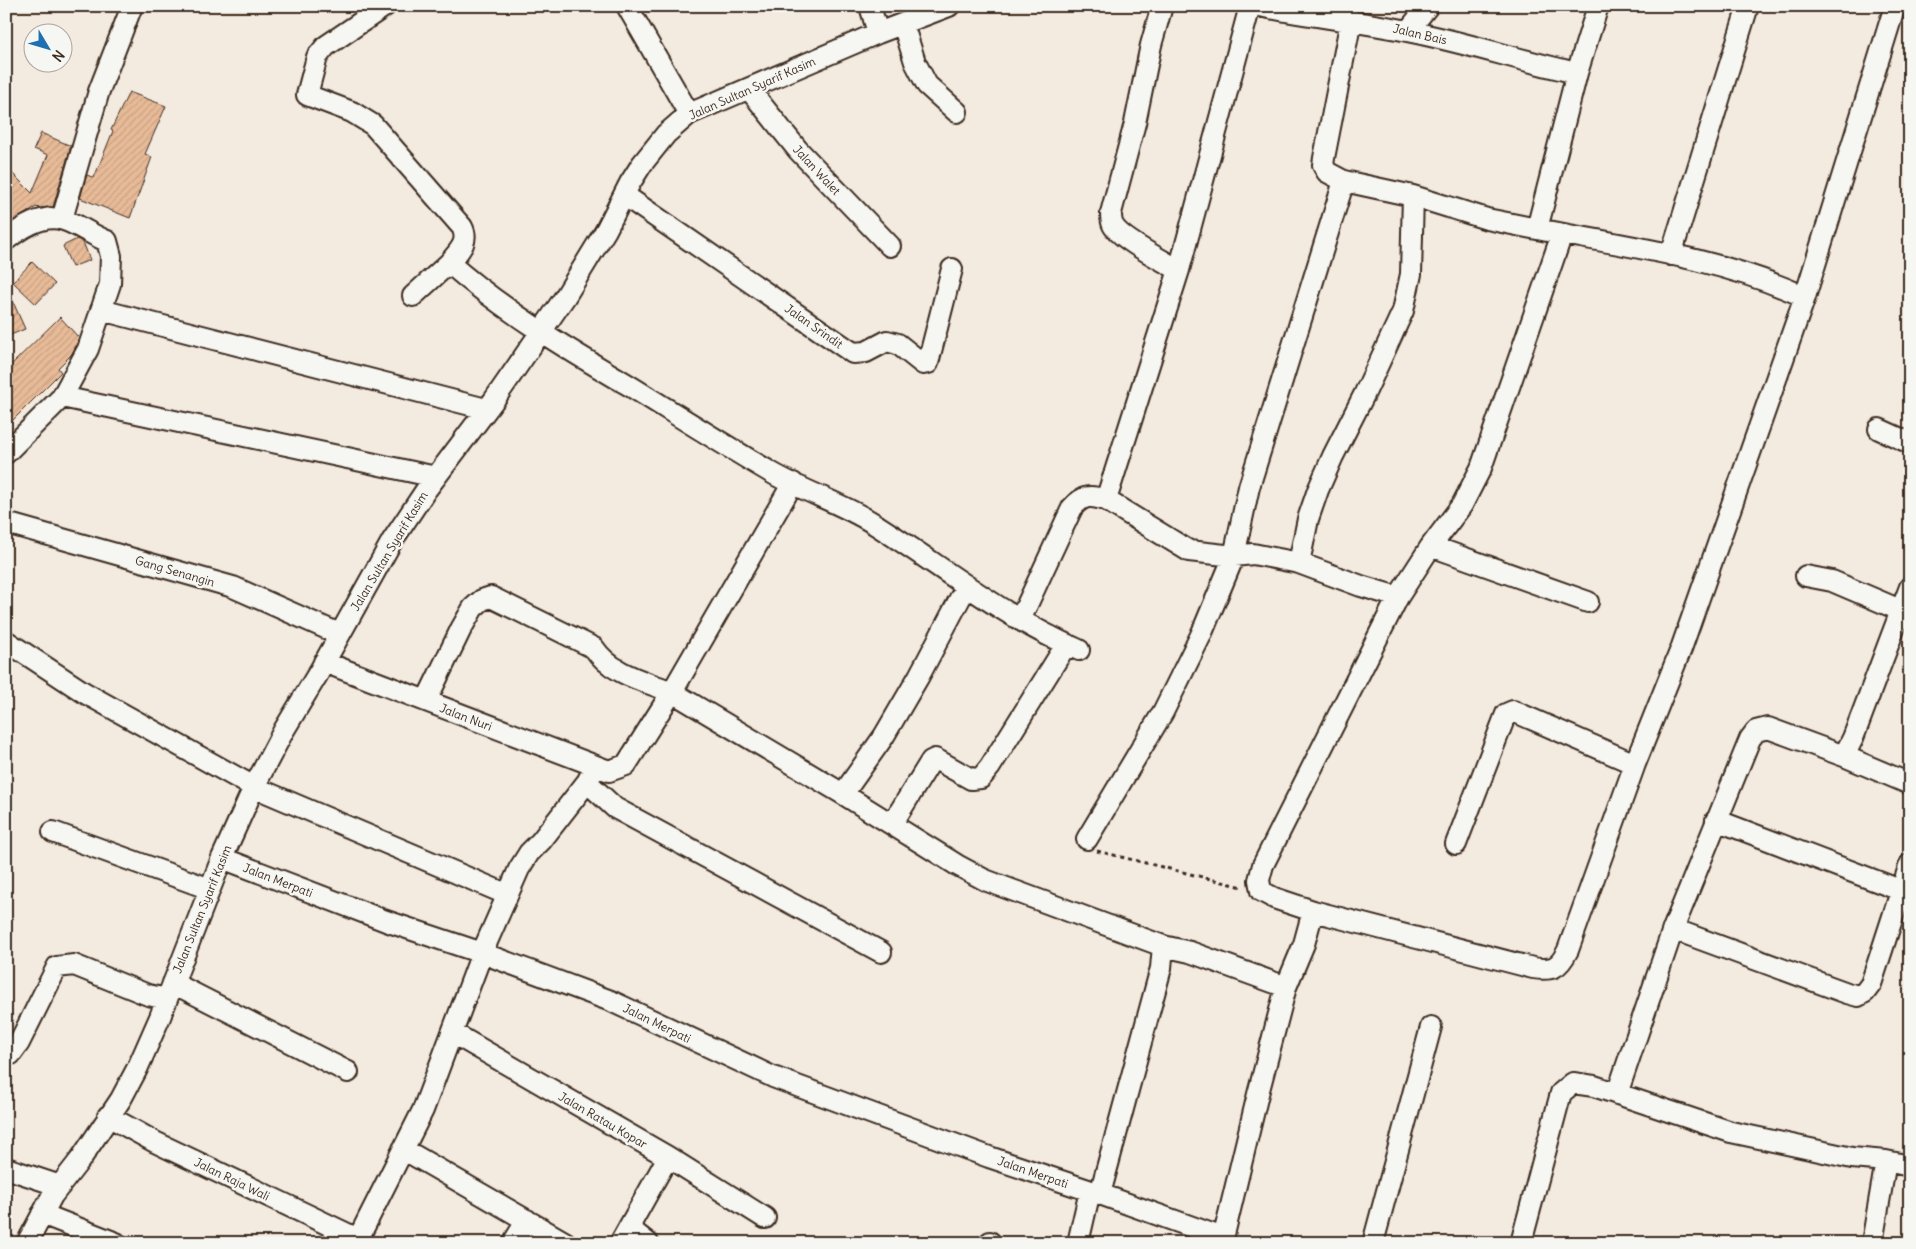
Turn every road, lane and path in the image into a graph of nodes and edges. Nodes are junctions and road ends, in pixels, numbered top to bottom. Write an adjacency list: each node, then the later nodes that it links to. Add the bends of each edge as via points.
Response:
1 (132, 6): 23 (street, via 99,92)
2 (385, 6): 29 (street, via 326,46 317,57 307,95 352,112 373,125 462,227 466,237 464,244)
3 (627, 6): 19 (street)
4 (870, 6): 15 (street)
5 (949, 6): 13 (street, Jalan Sultan Syarif Kasim)
6 (1162, 6): 31 (street, via 1111,220 1114,228 1126,237)
7 (1428, 6): 14 (street)
8 (1598, 6): 16 (street)
9 (1748, 6): 28 (street)
10 (1895, 6): 33 (street)
11 (1261, 7): 12 (street, Jalan Bais); 31 (street)
12 (1351, 20): 14 (street, Jalan Bais); 20 (street, via 1323,165 1327,172)
13 (903, 24): 15 (street, Jalan Sultan Syarif Kasim); 18 (street, via 915,62 927,85)
14 (1408, 31): 16 (street, Jalan Bais)
15 (878, 33): 17 (street, Jalan Sultan Syarif Kasim)
16 (1578, 73): 24 (street)
17 (749, 90): 19 (street, Jalan Sultan Syarif Kasim); 27 (street, Jalan Walet, via 798,150)
18 (957, 112)
19 (689, 114): 21 (street, Jalan Sultan Syarif Kasim, via 657,145)
20 (1344, 180): 22 (street); 46 (street, via 1250,487)
21 (624, 195): 30 (street, Jalan Srindit, via 853,353 866,352 887,340 898,344 923,364 928,363); 35 (street, Jalan Sultan Syarif Kasim, via 601,239)
22 (1413, 196): 24 (street); 47 (street, via 1411,274 1403,311 1318,490)
23 (62, 219): 26 (street, via 23,226); 34 (street, via 107,242 111,256 110,284)
24 (1536, 229): 25 (street)
25 (1562, 234): 28 (street); 45 (street, via 1481,468 1462,505)
26 (6, 240)
27 (890, 246)
28 (1671, 255): 33 (street, via 1761,278)
29 (449, 263): 32 (street); 35 (street)
30 (952, 269)
31 (1179, 270): 43 (street)
32 (413, 296)
33 (1805, 297): 61 (street, via 1681,649)
34 (101, 310): 36 (street, via 88,349); 37 (street)
35 (540, 332): 37 (street, Jalan Sultan Syarif Kasim); 42 (street)
36 (62, 397): 40 (street); 41 (street)
37 (486, 409): 41 (street, Jalan Sultan Syarif Kasim)
38 (1879, 429): 39 (street)
39 (1910, 444)
40 (6, 453)
41 (436, 477): 55 (street, Jalan Sultan Syarif Kasim, via 392,541)
42 (792, 483): 50 (street, via 872,522); 58 (street)
43 (1106, 500): 46 (street, via 1189,551); 54 (street, via 1086,496 1072,508)
44 (6, 523): 55 (street, Gang Senangin, via 233,587)
45 (1431, 546): 51 (street); 52 (street)
46 (1234, 556): 47 (street, via 1253,554); 69 (street, via 1201,635 1162,712)
47 (1299, 563): 51 (street)
48 (1806, 576): 53 (street, via 1832,581)
49 (1910, 586): 53 (street)
50 (966, 587): 54 (street); 65 (street, via 884,736)
51 (1398, 597): 75 (street, via 1263,865 1259,880)
52 (1588, 602)
53 (1900, 610): 60 (street)
54 (1020, 620): 67 (street, via 1072,648 981,778 971,779 939,761 930,761)
55 (339, 634): 57 (street, Jalan Sultan Syarif Kasim)
56 (6, 641): 64 (street, via 85,693)
57 (324, 662): 59 (street, Jalan Nuri); 64 (street, Jalan Sultan Syarif Kasim)
58 (672, 692): 59 (street, via 614,668 601,659 594,648 491,597 473,608); 62 (street, via 626,765); 65 (street)
59 (426, 701): 62 (street, Jalan Nuri)
60 (1844, 756): 63 (street); 66 (street, via 1768,728 1756,731)
61 (1635, 764): 70 (street, via 1509,711); 77 (street, via 1568,950 1562,962 1554,968 1533,968)
62 (597, 773): 76 (street, via 529,853); 80 (street, via 615,808)
63 (1910, 784)
64 (254, 787): 71 (street, Jalan Sultan Syarif Kasim); 76 (street)
65 (843, 794): 67 (street)
66 (1716, 820): 74 (street); 78 (street)
67 (892, 824): 79 (street, via 985,880)
68 (53, 832): 73 (street)
69 (1087, 839): 75 (path, via 1088,845 1100,853)
70 (1456, 844)
71 (222, 858): 73 (street, Jalan Sultan Syarif Kasim); 81 (street, Jalan Merpati, via 386,921)
72 (1910, 864): 74 (street)
73 (210, 889): 83 (street, Jalan Sultan Syarif Kasim)
74 (1900, 890): 78 (street, via 1871,984 1858,996)
75 (1261, 891): 77 (street)
76 (506, 894): 81 (street)
77 (1313, 911): 82 (street)
78 (1673, 929): 88 (street)
79 (1163, 946): 82 (street, via 1190,952); 96 (street, via 1161,968)
80 (881, 952)
81 (482, 953): 85 (street); 96 (street, Jalan Merpati, via 611,1001 767,1074 980,1154)
82 (1286, 988): 101 (street)
83 (170, 991): 86 (street, via 148,995 74,965 57,967); 87 (street); 89 (street, Jalan Sultan Syarif Kasim, via 138,1067)
84 (1431, 1027): 109 (street)
85 (453, 1033): 90 (street, via 423,1110); 91 (street, Jalan Ratau Kopar)
86 (11, 1054)
87 (348, 1072)
88 (1617, 1094): 92 (street, via 1731,1132 1852,1158); 110 (street, via 1573,1083 1561,1093)
89 (108, 1116): 95 (street, Jalan Sultan Syarif Kasim); 102 (street, Jalan Raja Wali)
90 (403, 1149): 99 (street); 102 (street)
91 (668, 1157): 98 (street, Jalan Ratau Kopar); 100 (street)
92 (1886, 1161): 93 (street); 111 (street)
93 (1910, 1166)
94 (6, 1168): 95 (street)
95 (60, 1186): 97 (street, Jalan Sultan Syarif Kasim)
96 (1095, 1193): 101 (street, Jalan Merpati); 108 (street)
97 (42, 1214): 103 (street, Jalan Sultan Syarif Kasim); 104 (street)
98 (764, 1218)
99 (527, 1220): 105 (street); 106 (street)
100 (625, 1236): 107 (street)
101 (1223, 1240)
102 (357, 1241)
103 (27, 1243)
104 (116, 1243)
105 (513, 1243)
106 (566, 1243)
107 (648, 1243)
108 (1078, 1243)
109 (1373, 1243)
110 (1521, 1243)
111 (1872, 1243)

